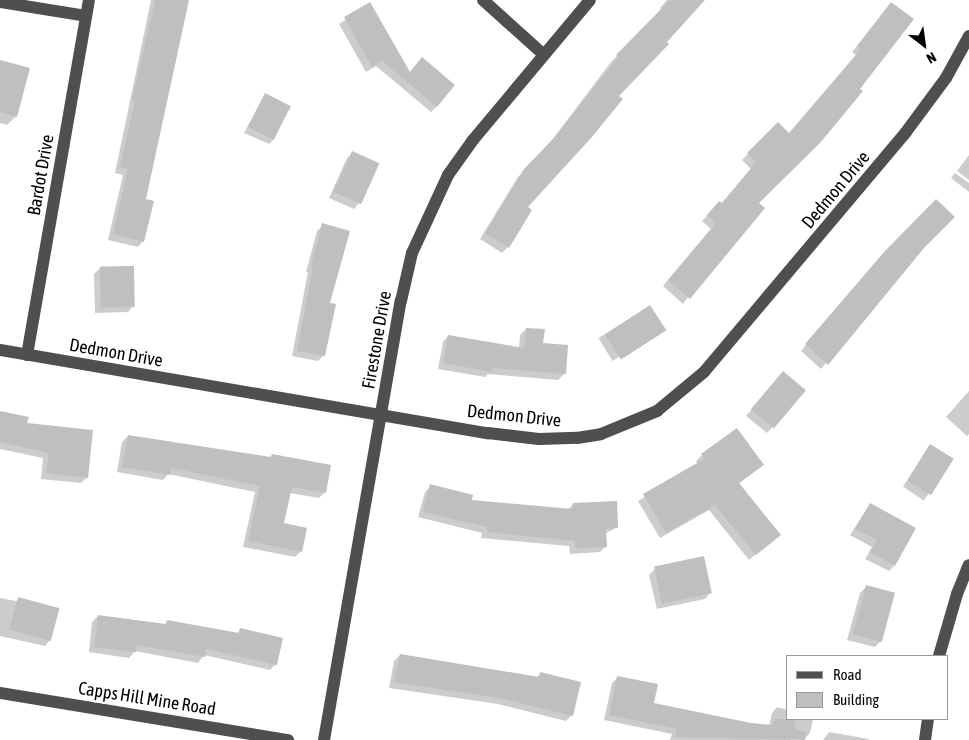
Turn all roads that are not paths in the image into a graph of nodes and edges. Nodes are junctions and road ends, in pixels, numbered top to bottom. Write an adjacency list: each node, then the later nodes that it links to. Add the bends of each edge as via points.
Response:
1 (89, 0): 5 (street, Bardot Drive)
2 (483, 0): 7 (street)
3 (590, 0): 7 (street, Firestone Drive)
4 (0, 2): 5 (street)
5 (86, 16): 9 (street, Bardot Drive)
6 (969, 36): 10 (street, Dedmon Drive, via 946,78 851,200 704,372 657,411 632,423 577,438 496,434)
7 (544, 55): 10 (street, Firestone Drive, via 473,140 431,207 412,254)
8 (0, 350): 9 (street, Dedmon Drive)
9 (28, 355): 10 (street, Dedmon Drive)
10 (381, 416): 16 (street, Firestone Drive)
11 (969, 565): 12 (street, via 956,594)
12 (940, 655)
13 (0, 693): 15 (street, Capps Hill Mine Road)
14 (928, 720): 17 (street)
15 (288, 740)
16 (324, 740)
17 (925, 740)

